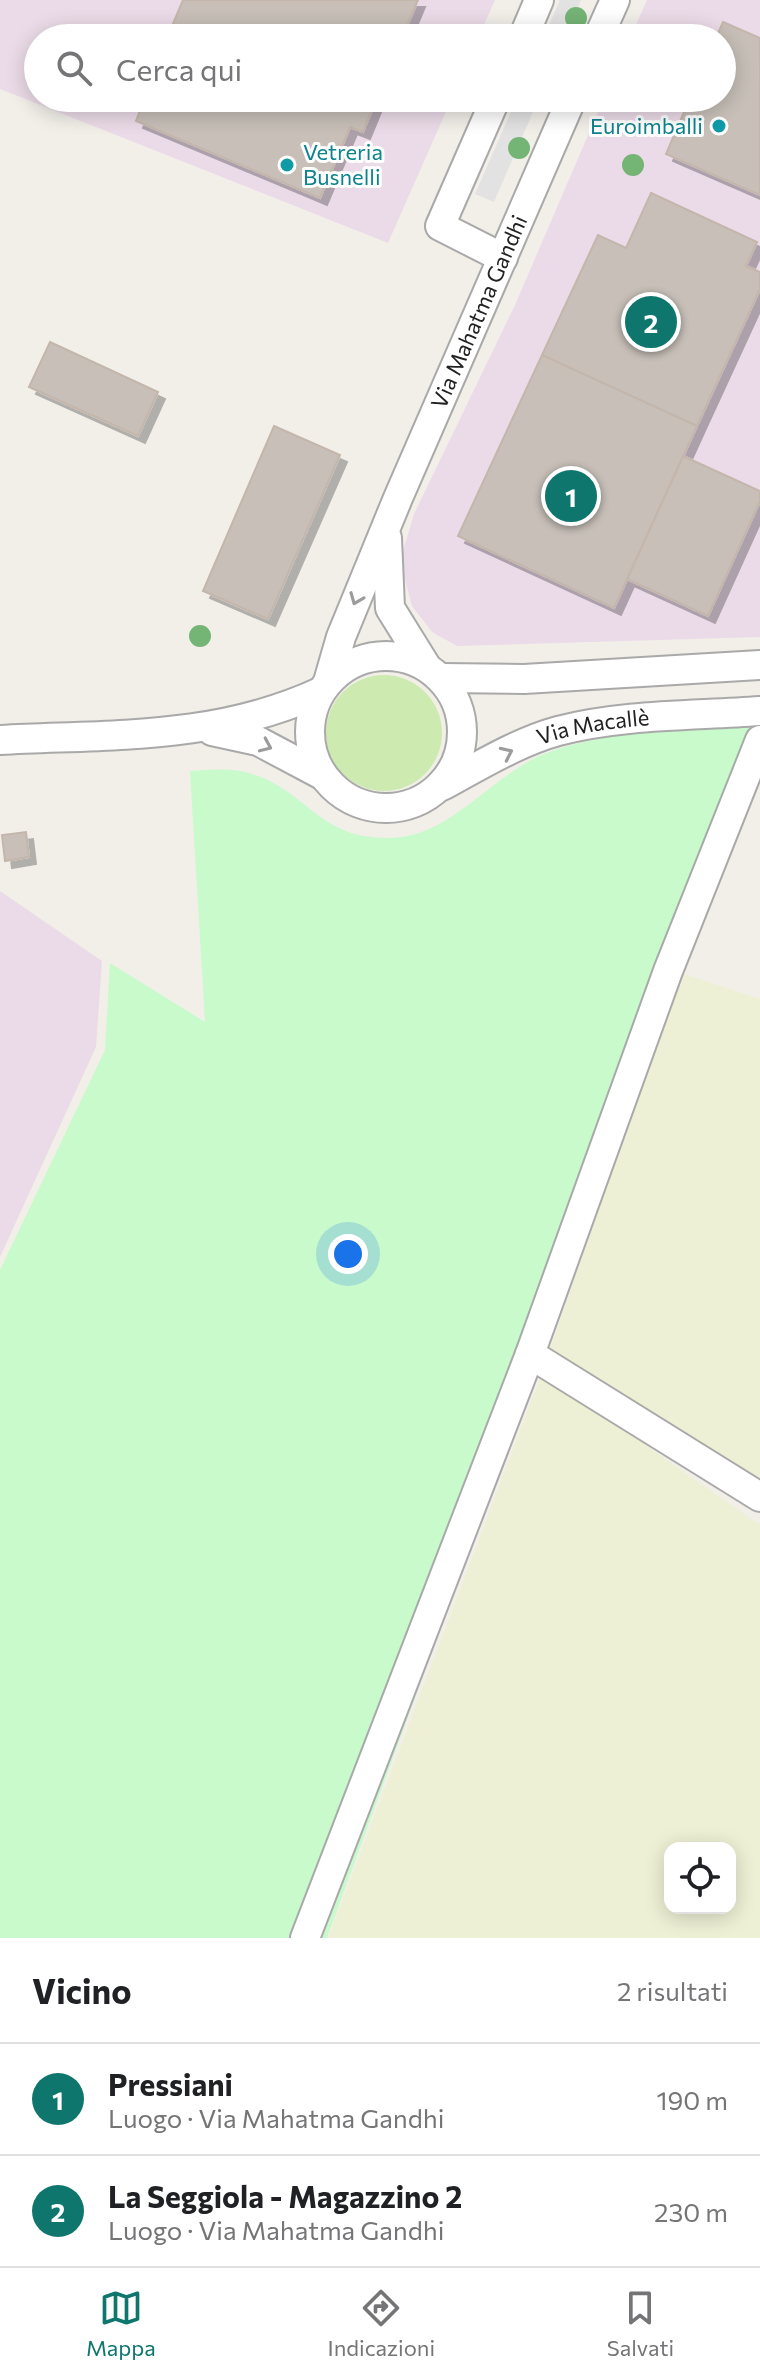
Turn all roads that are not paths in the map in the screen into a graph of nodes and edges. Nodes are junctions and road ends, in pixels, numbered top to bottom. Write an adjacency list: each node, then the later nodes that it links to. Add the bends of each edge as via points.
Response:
1 (539, 0): 3 (street)
2 (615, 0): 4 (street)
3 (529, 24)
4 (604, 24)
5 (490, 112): 7 (street, via 440,226)
6 (566, 112): 7 (street, Via Mahatma Gandhi)
7 (503, 258): 8 (street, Via Mahatma Gandhi)
8 (386, 527): 10 (street, Via Mahatma Gandhi, via 390,608); 13 (street, Via Mahatma Gandhi, one-way to 13)
9 (760, 665): 12 (street)
10 (434, 672): 12 (street); 13 (street, via 409,658 385,655 347,666); 19 (street, via 453,694 462,722 461,748)
11 (760, 678): 12 (street, via 617,690)
12 (524, 679)
13 (324, 687): 15 (street, via 287,708); 18 (street, via 309,729)
14 (760, 711): 19 (street, Via Macallè, one-way to 14, via 558,731 613,721)
15 (204, 729): 16 (street); 18 (street, one-way to 18, via 258,741)
16 (0, 740)
17 (760, 740): 20 (street, via 668,971)
18 (322, 775): 19 (street, via 342,795 368,807 401,807)
19 (438, 788)
20 (530, 1354): 21 (street); 22 (street)
21 (760, 1497)
22 (305, 1938)

